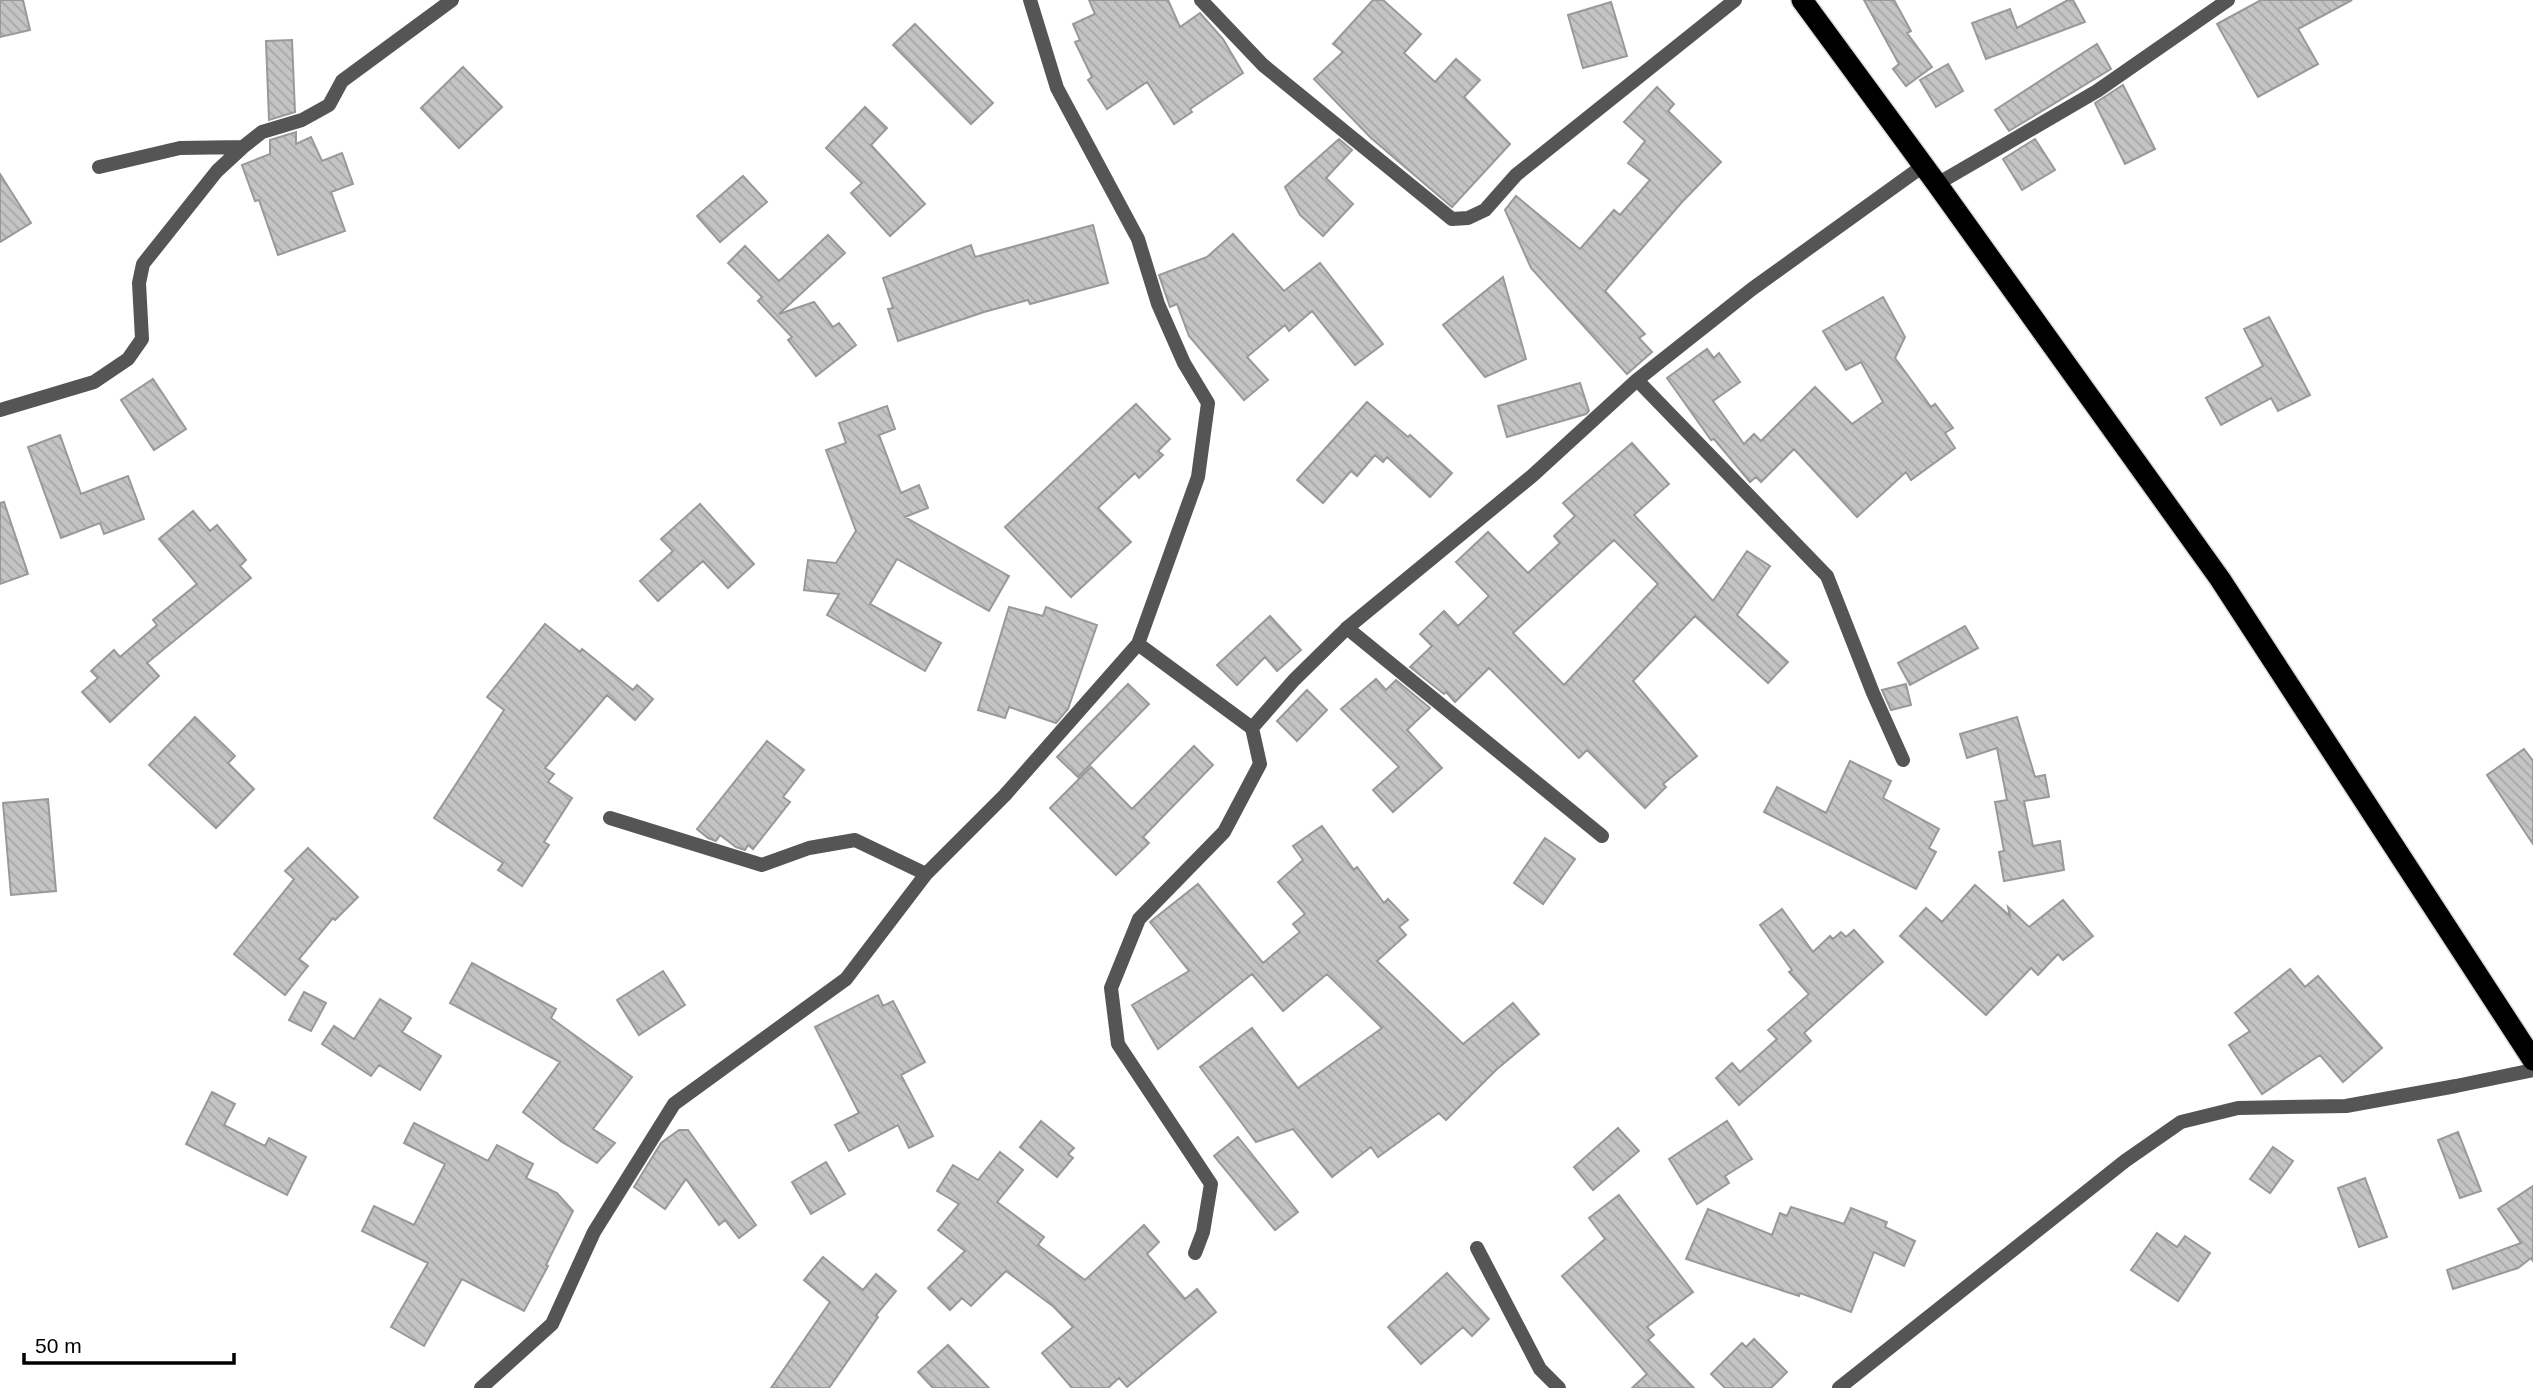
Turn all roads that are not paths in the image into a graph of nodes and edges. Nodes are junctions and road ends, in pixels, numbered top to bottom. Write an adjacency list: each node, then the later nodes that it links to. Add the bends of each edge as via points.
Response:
1 (452, 0): 7 (street, via 342,81 328,105 302,120 262,132)
2 (1030, 0): 14 (street, via 1057,88 1138,239 1158,304 1208,403 1198,477)
3 (1201, 0): 4 (street, via 1263,65 1452,219 1485,210 1516,176)
4 (1735, 0)
5 (1802, 0): 8 (highway)
6 (2228, 0): 10 (street, via 2097,91)
7 (243, 147): 9 (street, via 180,148); 12 (street, via 217,171 143,264 139,283 142,339 128,359 94,382)
8 (1923, 166): 10 (highway); 11 (street, via 1752,289)
9 (99, 167)
10 (1937, 184): 20 (highway, via 2220,579)
11 (1637, 380): 13 (street, via 1532,476); 16 (street, via 1827,576)
12 (0, 410)
13 (1347, 628): 15 (street); 18 (street)
14 (1138, 644): 15 (street); 19 (street, via 1005,795)
15 (1252, 728): 23 (street, via 1260,764 1224,832 1139,919 1111,988 1118,1045 1211,1184)
16 (1903, 760)
17 (610, 818): 19 (street, via 762,865 809,848 855,840)
18 (1602, 836)
19 (926, 874): 24 (street, via 846,979 674,1104 594,1231 552,1324)
20 (2533, 1060)
21 (2533, 1070): 26 (street, via 2346,1106 2238,1108 2181,1122 2125,1161)
22 (1477, 1248): 25 (street, via 1539,1369)
23 (1195, 1253)
24 (481, 1388)
25 (1559, 1388)
26 (1839, 1388)

